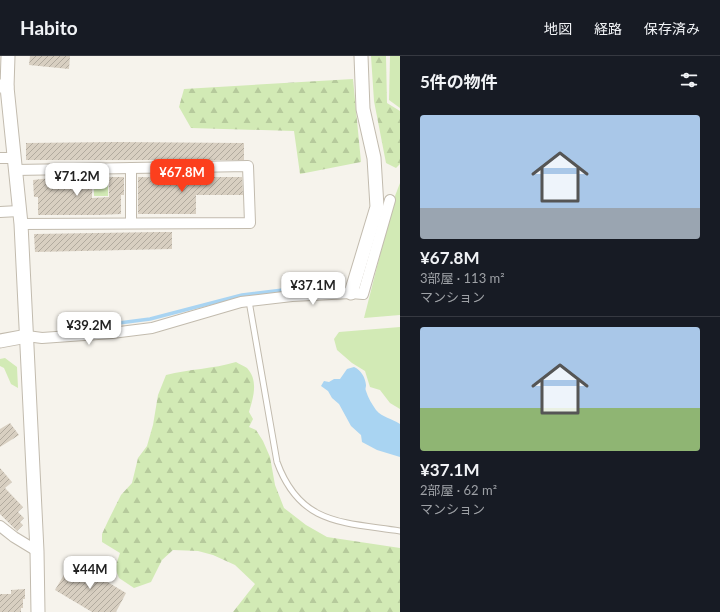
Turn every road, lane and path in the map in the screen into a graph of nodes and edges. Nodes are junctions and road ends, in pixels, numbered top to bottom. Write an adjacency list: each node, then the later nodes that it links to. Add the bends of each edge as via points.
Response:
1 (8, 56): 3 (street)
2 (361, 56): 11 (street, via 363,109 374,158 377,207)
3 (3, 87): 5 (street)
4 (0, 158): 5 (street)
5 (14, 164): 6 (street); 9 (street)
6 (131, 168): 10 (street); 10 (street, via 248,166 250,223)
7 (390, 200): 11 (street, via 364,294)
8 (0, 212): 9 (street)
9 (20, 218): 10 (street); 13 (street)
10 (131, 223)
11 (351, 293): 12 (street)
12 (249, 301): 13 (street, via 152,328 42,338); 16 (lane, via 277,462 290,490 312,510 335,521)
13 (27, 336): 14 (street); 17 (street)
14 (0, 341)
15 (0, 526): 17 (street)
16 (400, 531)
17 (37, 551): 18 (street)
18 (38, 612)

